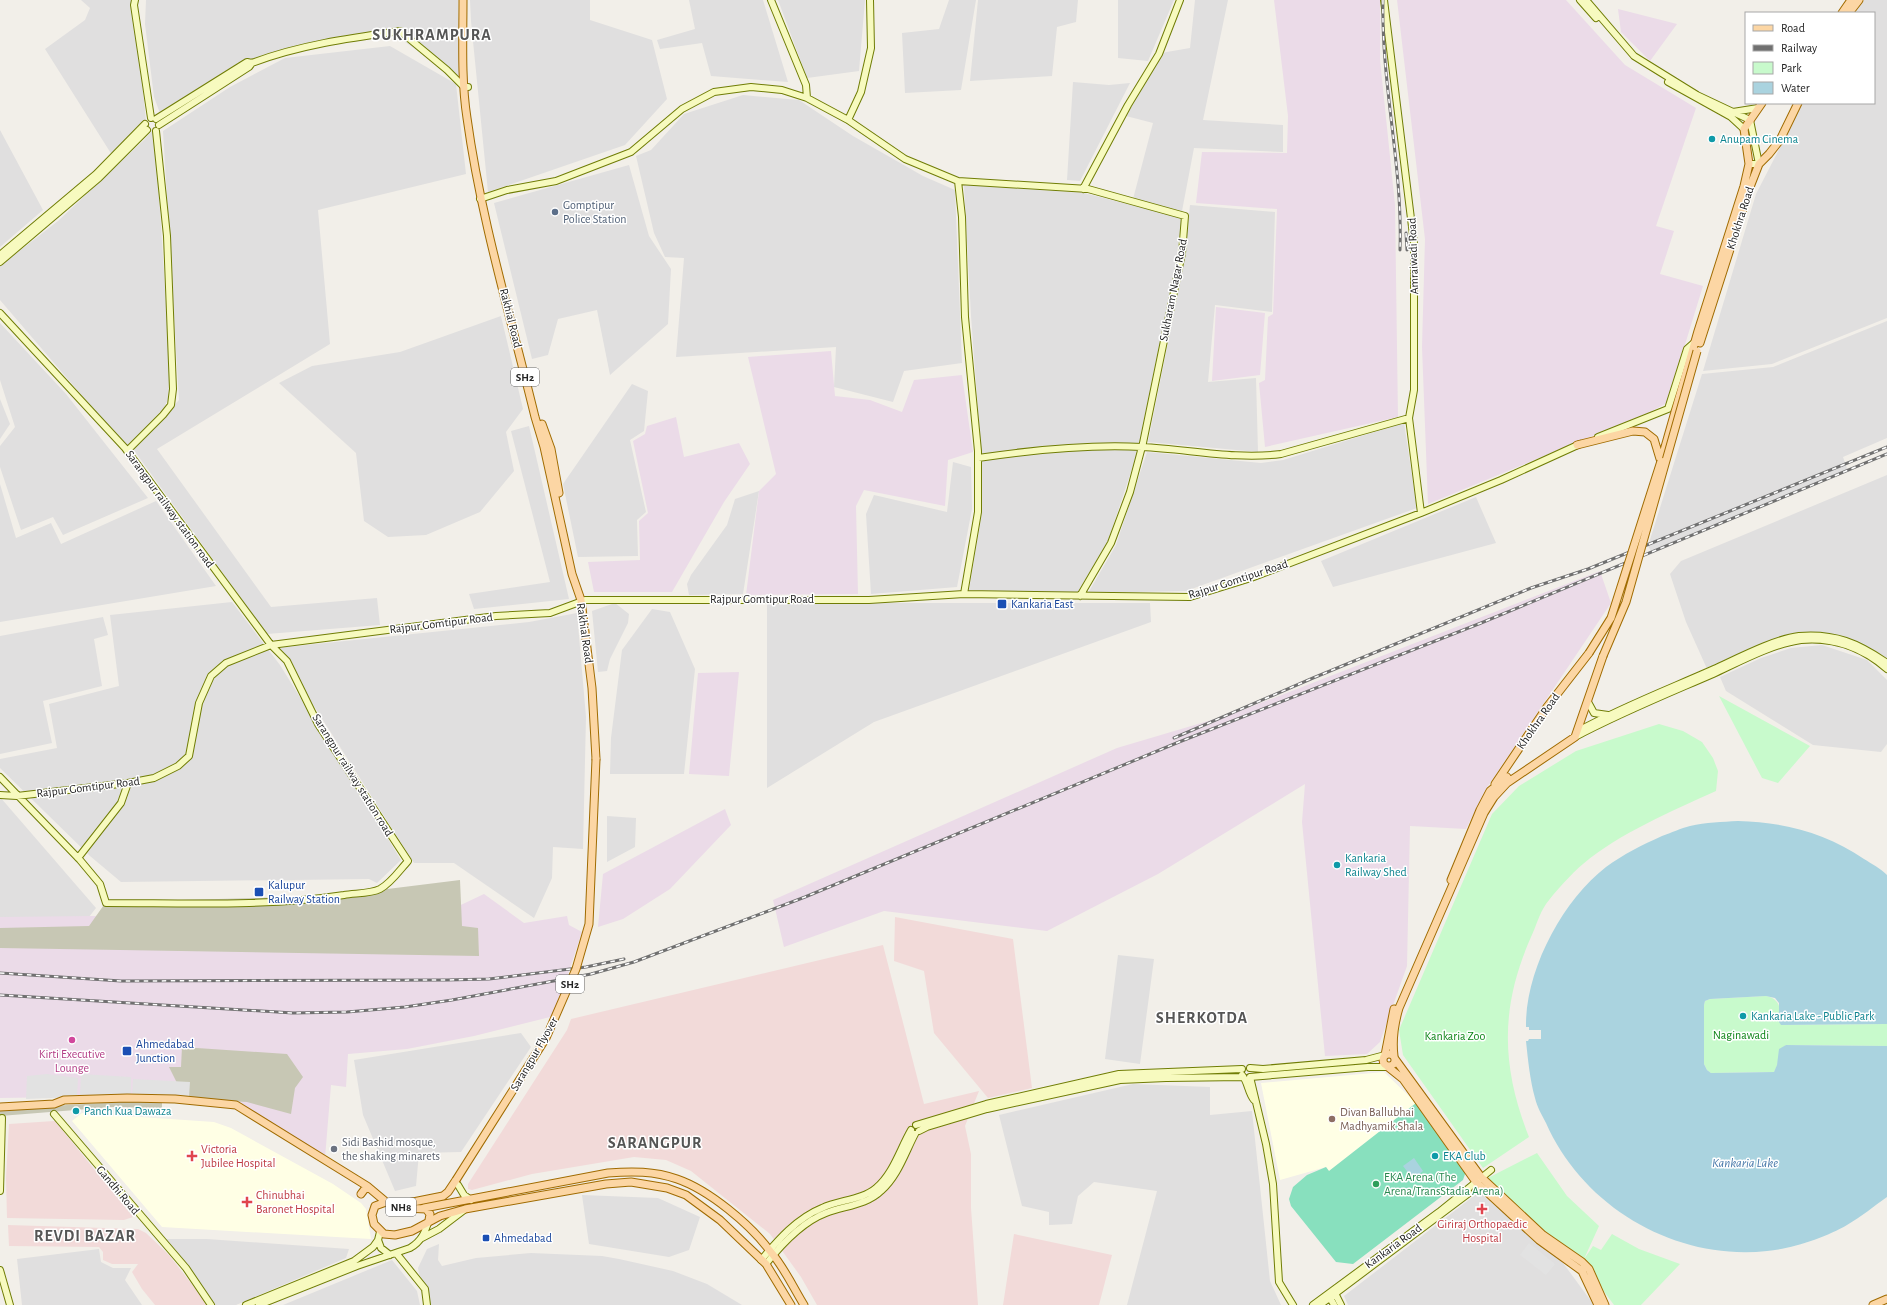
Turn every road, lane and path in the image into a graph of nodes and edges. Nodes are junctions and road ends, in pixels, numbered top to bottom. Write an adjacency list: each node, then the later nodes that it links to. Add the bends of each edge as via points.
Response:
1 (463, 0): 15 (main road, Rakhial Road / SH2)
2 (467, 0): 15 (main road, Rakhial Road / SH2)
3 (771, 0): 16 (main road, via 806,85)
4 (870, 0): 21 (main road, via 871,48 862,92)
5 (1180, 0): 29 (main road, via 1158,54)
6 (1384, 0): 36 (main road, Amraiwadi Road, via 1414,254 1414,390)
7 (1580, 0): 25 (main road, via 1632,60 1692,97 1731,117)
8 (1586, 0): 19 (main road, via 1634,56 1697,95)
9 (1851, 0): 12 (main road)
10 (1859, 0): 13 (main road)
11 (133, 2): 20 (main road)
12 (1843, 12)
13 (1850, 12)
14 (252, 63): 15 (main road, via 346,39 400,31); 20 (main road, via 247,62); 24 (main road, via 250,67)
15 (466, 87): 30 (main road, Rakhial Road / SH2, via 466,117)
16 (808, 98): 21 (main road); 30 (main road, via 782,90 751,87 714,92 682,109 631,152 556,181 507,190)
17 (1798, 104): 27 (main road, Khokhra Road, via 1780,140)
18 (1760, 105): 19 (main road); 22 (main road)
19 (1733, 112): 22 (main road)
20 (154, 118): 23 (main road, via 147,120); 24 (main road)
21 (848, 120): 28 (main road, via 905,159)
22 (1750, 120): 25 (main road); 27 (main road)
23 (146, 127): 24 (main road, via 151,132); 31 (main road, via 96,174); 32 (main road, via 99,178)
24 (157, 128): 39 (main road, via 174,389 171,405)
25 (1744, 129): 26 (main road, Khokhra Road)
26 (1749, 164): 27 (main road); 34 (main road, Khokhra Road)
27 (1759, 164): 34 (main road, Khokhra Road)
28 (958, 181): 29 (main road); 40 (main road, via 962,217 964,317)
29 (1083, 189): 38 (main road, Sukharam Nagar Road, via 1185,216 1182,253)
30 (482, 198): 45 (main road, Rakhial Road / SH2, via 544,447 572,574)
31 (0, 255)
32 (0, 262)
33 (0, 313): 39 (main road, Sarangpur railway station road)
34 (1699, 338): 35 (main road, Khokhra Road); 37 (main road, Rajpur Gomtipur Road, via 1687,349 1668,409)
35 (1695, 350): 41 (main road, Khokhra Road); 48 (main road, bridge, via 1626,602 1603,656)
36 (1409, 418): 38 (main road, via 1281,454 1261,457); 42 (main road, Amraiwadi Road)
37 (1577, 445): 41 (main road, via 1640,431 1654,439); 42 (main road, Rajpur Gomtipur Road)
38 (1142, 447): 40 (main road, via 1066,448); 44 (main road, Sukharam Nagar Road, via 1130,492 1111,543)
39 (127, 450): 46 (main road, Sarangpur railway station road)
40 (978, 458): 43 (main road, via 978,512)
41 (1661, 461): 52 (main road, Khokhra Road, bridge, via 1611,618 1589,653 1547,707)
42 (1421, 513): 44 (main road, Rajpur Gomtipur Road, via 1251,578 1190,597)
43 (964, 594): 44 (main road, Rajpur Gomtipur Road); 45 (main road, Rajpur Gomtipur Road, via 869,600)
44 (1080, 596)
45 (583, 600): 46 (main road, Rajpur Gomtipur Road, via 550,613 496,616); 51 (main road, Rakhial Road / SH2)
46 (271, 645): 55 (main road, Rajpur Gomtipur Road, via 226,663 211,676 199,703 189,756 178,766 154,778); 60 (main road, Sarangpur railway station road, via 287,661 318,724 408,861 390,881 379,890 284,901 198,904 106,903 100,884)
47 (1886, 666): 49 (main road, via 1856,643 1816,636 1791,637); 50 (main road, via 1855,647 1840,643 1800,640 1751,657)
48 (1588, 702): 49 (main road, via 1594,713); 50 (main road)
49 (1608, 715): 50 (main road)
50 (1577, 734): 54 (main road)
51 (596, 755): 74 (main road, Sarangpur Flyover / SH2, bridge, via 589,924 576,969 546,1038)
52 (1506, 767): 54 (main road); 56 (main road, Khokhra Road)
53 (0, 777): 58 (main road, Sarangpur railway station road)
54 (1506, 781): 56 (main road); 59 (main road)
55 (128, 783): 58 (main road, Rajpur Gomtipur Road); 60 (main road, via 121,803)
56 (1490, 791): 59 (main road, Khokhra Road)
57 (0, 795): 58 (main road, Rajpur Gomtipur Road)
58 (17, 796): 60 (main road, Sarangpur railway station road)
59 (1484, 807): 61 (main road)
60 (78, 858)
61 (1410, 979): 62 (main road, via 1394,1007); 63 (main road, via 1394,1025)
62 (1385, 1055): 63 (main road, via 1390,1054); 64 (main road, via 1383,1063); 65 (main road, via 1366,1060)
63 (1394, 1058): 64 (main road, via 1392,1065); 73 (main road)
64 (1388, 1067): 68 (main road); 73 (main road, via 1403,1079)
65 (1250, 1068): 66 (main road); 68 (main road, via 1252,1072)
66 (1242, 1069): 67 (main road); 68 (main road, via 1241,1074)
67 (1130, 1077): 68 (main road); 90 (main road, via 1119,1074 986,1104 915,1130 887,1176 877,1187 867,1195 821,1208 803,1219 784,1235)
68 (1246, 1077): 103 (main road, via 1255,1095 1273,1184 1279,1282)
69 (0, 1107): 75 (main road, via 54,1104 64,1100 127,1098 175,1099 236,1105)
70 (54, 1114): 97 (main road, Gandhi Road, via 186,1268)
71 (2, 1118): 76 (main road)
72 (1491, 1170): 73 (main road)
73 (1480, 1181): 94 (main road, via 1442,1215); 108 (main road, via 1539,1240 1582,1271); 109 (main road, via 1543,1235 1582,1262 1589,1269)
74 (457, 1183): 78 (main road, Sarangpur Flyover / SH2); 79 (main road)
75 (367, 1186): 77 (main road); 80 (main road)
76 (0, 1191)
77 (361, 1194)
78 (446, 1196): 81 (main road, Sarangpur Flyover); 82 (main road)
79 (470, 1200): 81 (main road); 90 (main road, via 608,1173 636,1171 658,1174 678,1179 697,1188 727,1208)
80 (386, 1202): 82 (main road, NH8); 87 (main road, NH8, via 375,1206 372,1215 374,1224)
81 (445, 1205): 83 (main road); 85 (main road, Sarangpur Flyover)
82 (396, 1206): 83 (main road, NH8)
83 (423, 1208): 86 (main road, NH8, via 430,1214)
84 (465, 1209): 85 (main road); 88 (main road, via 439,1229); 92 (main road, via 606,1184 649,1184 686,1195 720,1220)
85 (440, 1216): 86 (main road)
86 (429, 1220): 87 (main road, NH8, via 401,1234 388,1235); 88 (main road)
87 (380, 1232): 89 (main road)
88 (422, 1238): 91 (main road, via 410,1248)
89 (378, 1240): 91 (main road, via 381,1248); 98 (main road, via 354,1261)
90 (771, 1252): 92 (main road); 102 (main road)
91 (393, 1254): 99 (main road); 100 (main road, via 425,1289)
92 (764, 1262): 101 (main road)
93 (0, 1270): 96 (main road)
94 (1332, 1294): 104 (main road); 105 (main road); 106 (main road); 107 (main road)
95 (1887, 1299): 110 (main road)
96 (10, 1305)
97 (211, 1305)
98 (246, 1305)
99 (259, 1305)
100 (426, 1305)
101 (791, 1305)
102 (804, 1305)
103 (1293, 1305)
104 (1313, 1305)
105 (1320, 1305)
106 (1334, 1305)
107 (1341, 1305)
108 (1598, 1305)
109 (1605, 1305)
110 (1873, 1305)

